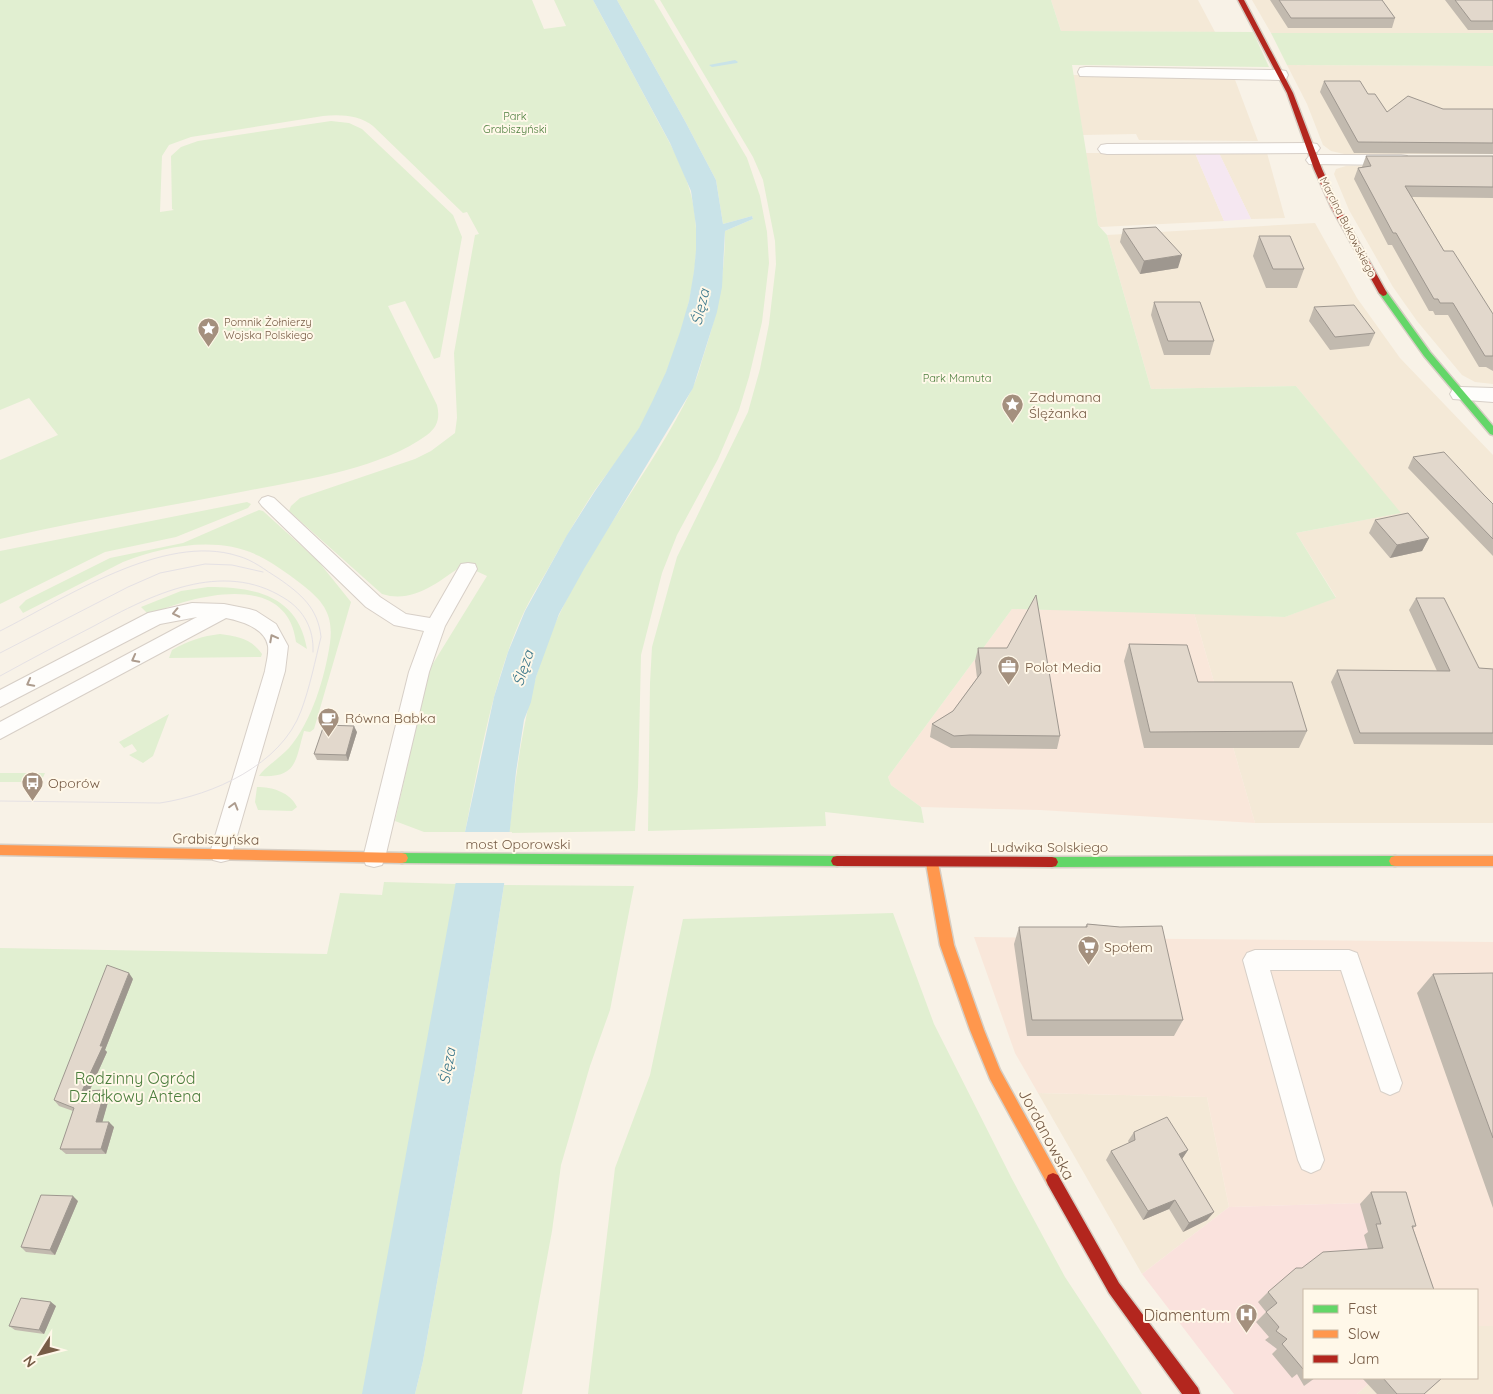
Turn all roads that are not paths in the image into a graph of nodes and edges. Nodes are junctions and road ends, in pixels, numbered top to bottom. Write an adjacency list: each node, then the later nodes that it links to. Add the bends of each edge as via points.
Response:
1 (1241, 0): 3 (street, Marcina Bukowskiego)
2 (1086, 72): 3 (street)
3 (1280, 75): 5 (street, Marcina Bukowskiego)
4 (1107, 149): 5 (street)
5 (1313, 154): 6 (street); 7 (street, Marcina Bukowskiego, via 1334,207 1386,299)
6 (1420, 160)
7 (1461, 394): 8 (street); 9 (street, Marcina Bukowskiego)
8 (1493, 395)
9 (1493, 432)
10 (268, 502): 13 (lane, via 373,602 401,620)
11 (468, 569): 13 (lane)
12 (224, 612): 14 (lane, one-way to 14, via 192,610 155,618); 15 (lane, one-way to 15); 17 (lane, one-way to 12, via 275,671 278,646 268,629 249,616)
13 (436, 626): 18 (lane, via 419,672)
14 (0, 699)
15 (0, 731)
16 (0, 850): 17 (street, Grabiszyńska)
17 (221, 853): 18 (street, Grabiszyńska)
18 (374, 858): 19 (street, Grabiszyńska)
19 (430, 858): 20 (street, most Oporowski)
20 (605, 859): 22 (street, Ludwika Solskiego)
21 (1493, 861): 22 (street, Ludwika Solskiego)
22 (932, 863): 25 (street, Jordanowska, via 947,945 995,1074 1114,1288)
23 (1390, 1083): 24 (lane, via 1349,960 1255,960)
24 (1311, 1160)
25 (1192, 1394)

